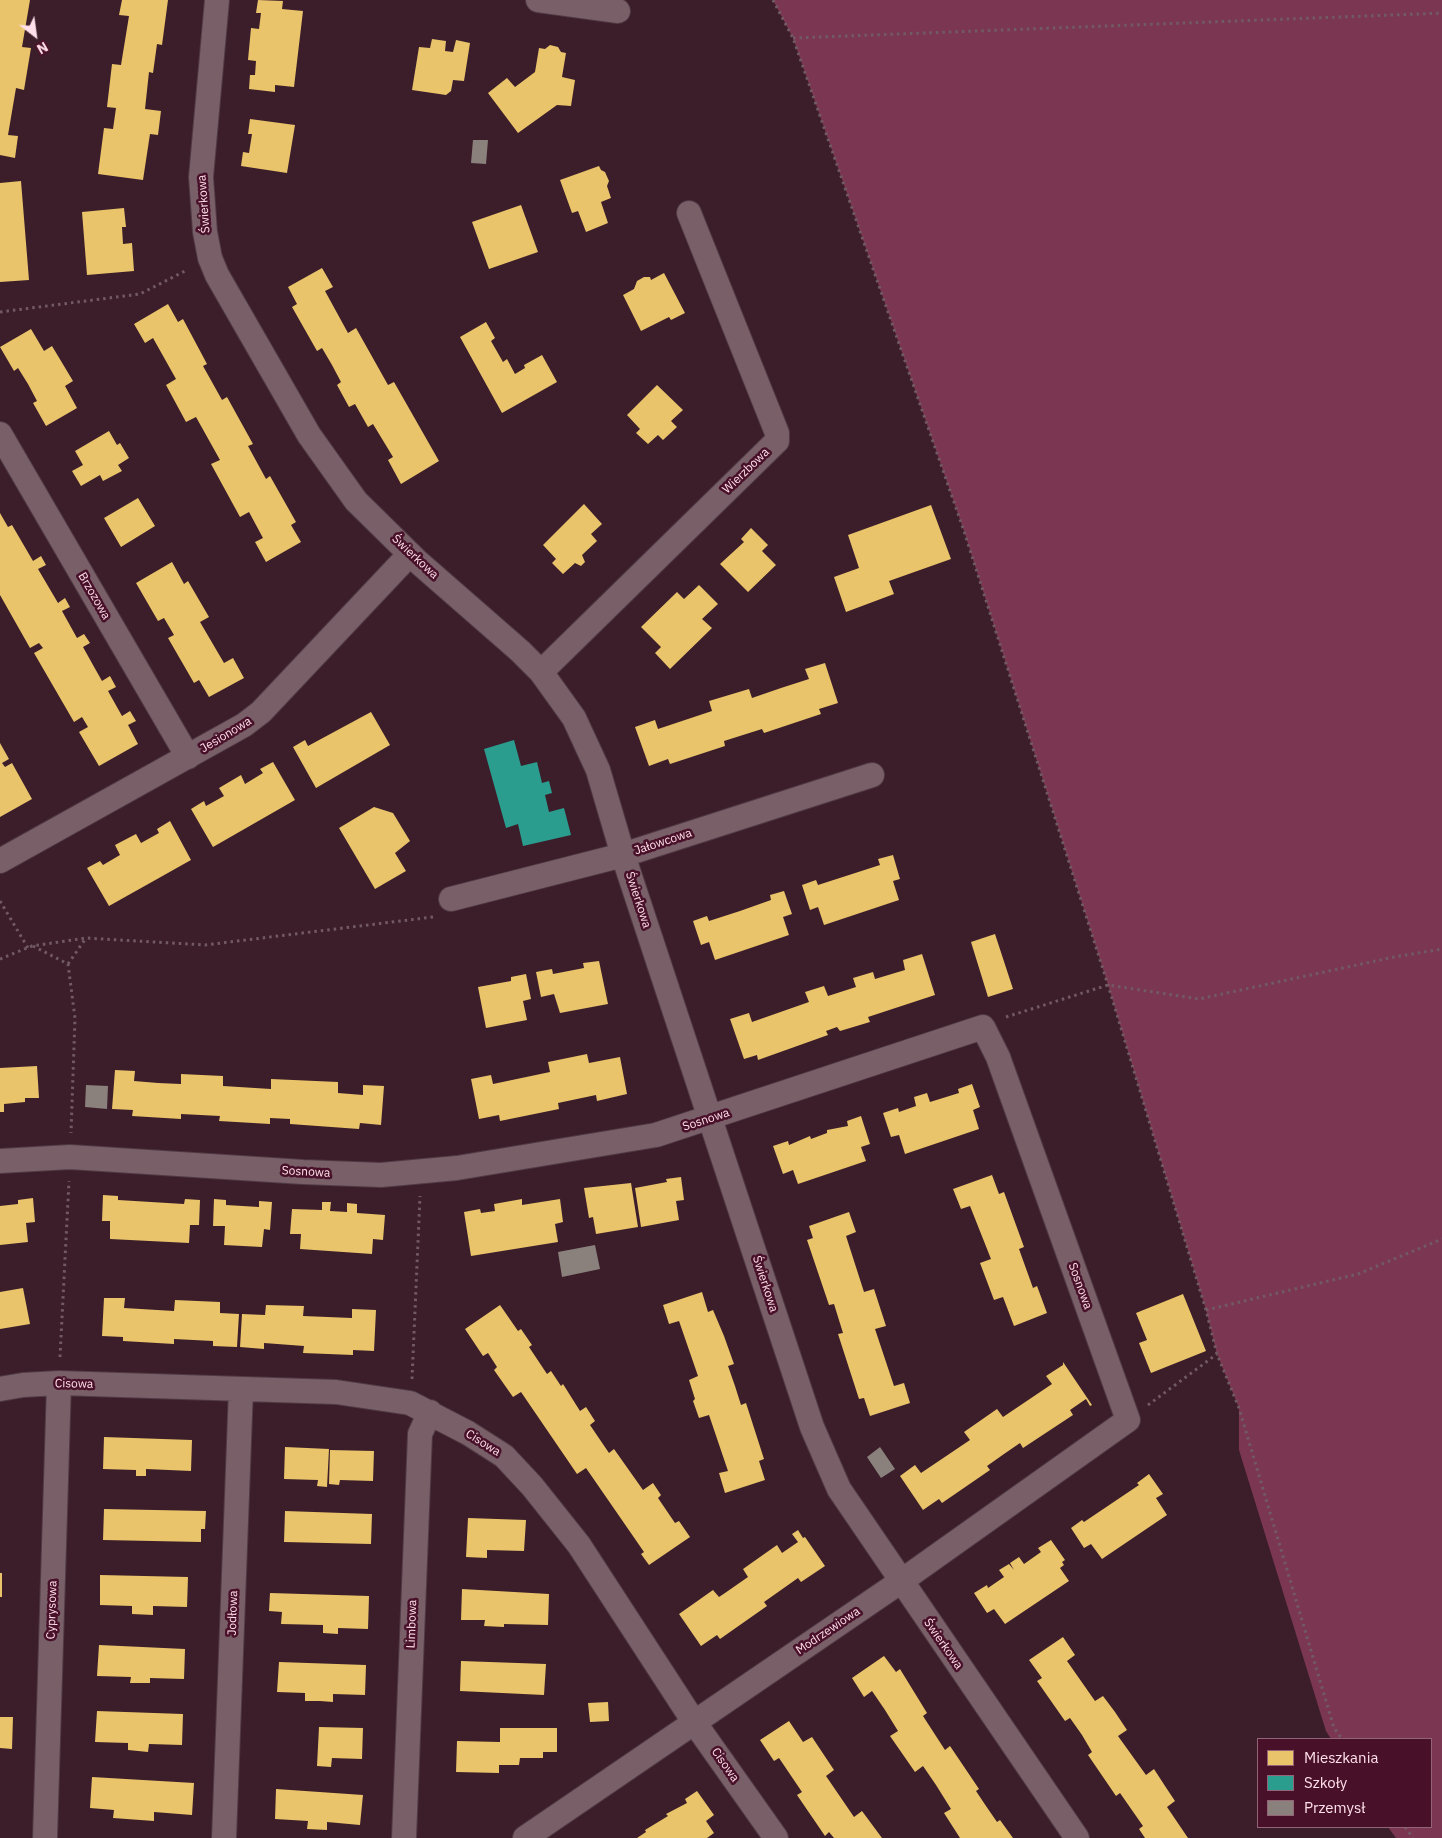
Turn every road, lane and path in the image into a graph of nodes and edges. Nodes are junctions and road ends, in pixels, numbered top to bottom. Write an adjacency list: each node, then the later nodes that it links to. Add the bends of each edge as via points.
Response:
1 (217, 0): 8 (street, Świerkowa, via 201,177)
2 (538, 0): 4 (street)
3 (773, 0): 6 (path)
4 (618, 11)
5 (1442, 12): 6 (path)
6 (793, 38): 24 (path, via 964,531)
7 (689, 213): 12 (street, Wierzbowa, via 777,433 776,441)
8 (210, 258): 9 (path, via 140,294); 11 (street, Świerkowa, via 323,457 356,501)
9 (0, 312)
10 (0, 434): 13 (street, Brzozowa)
11 (410, 554): 12 (street, Świerkowa); 13 (street, Jesionowa, via 261,712)
12 (541, 672): 15 (street, Świerkowa, via 574,718 587,743)
13 (188, 758): 16 (street, Jesionowa)
14 (872, 776): 15 (street, Jałowcowa)
15 (623, 855): 18 (street, Jałowcowa); 26 (street, Świerkowa)
16 (0, 862)
17 (0, 901): 20 (path)
18 (444, 908): 19 (path, via 205,945)
19 (86, 938): 20 (path); 23 (path)
20 (28, 948): 22 (path)
21 (1442, 949): 24 (path, via 1199,1000)
22 (0, 959)
23 (68, 964)
24 (1108, 985): 25 (path); 30 (path)
25 (1016, 1014)
26 (710, 1119): 28 (street, Sosnowa, via 656,1135); 36 (street, Sosnowa, via 983,1027 998,1057); 37 (street, Świerkowa, via 812,1427 839,1489)
27 (0, 1161): 28 (street, Sosnowa, via 70,1157 303,1172 381,1175)
28 (421, 1172): 35 (path)
29 (1442, 1238): 30 (path, via 1358,1274)
30 (1206, 1310): 31 (path)
31 (1217, 1354): 36 (path); 39 (path, via 1239,1408 1334,1728)
32 (58, 1383): 33 (street, Cisowa); 34 (street, Cisowa); 40 (street, Cyprysowa)
33 (241, 1388): 35 (street, Cisowa, via 336,1392); 41 (street, Jodłowa)
34 (0, 1389)
35 (420, 1408): 38 (street, Cisowa, via 504,1456 532,1486 579,1545); 42 (street, Limbowa)
36 (1128, 1420): 37 (street, Modrzewiowa)
37 (900, 1582): 38 (street, Modrzewiowa); 45 (street, Świerkowa)
38 (694, 1722): 43 (street, Modrzewiowa); 44 (street, Cisowa)
39 (1341, 1738)
40 (45, 1838)
41 (224, 1838)
42 (404, 1838)
43 (525, 1838)
44 (776, 1838)
45 (1077, 1838)

